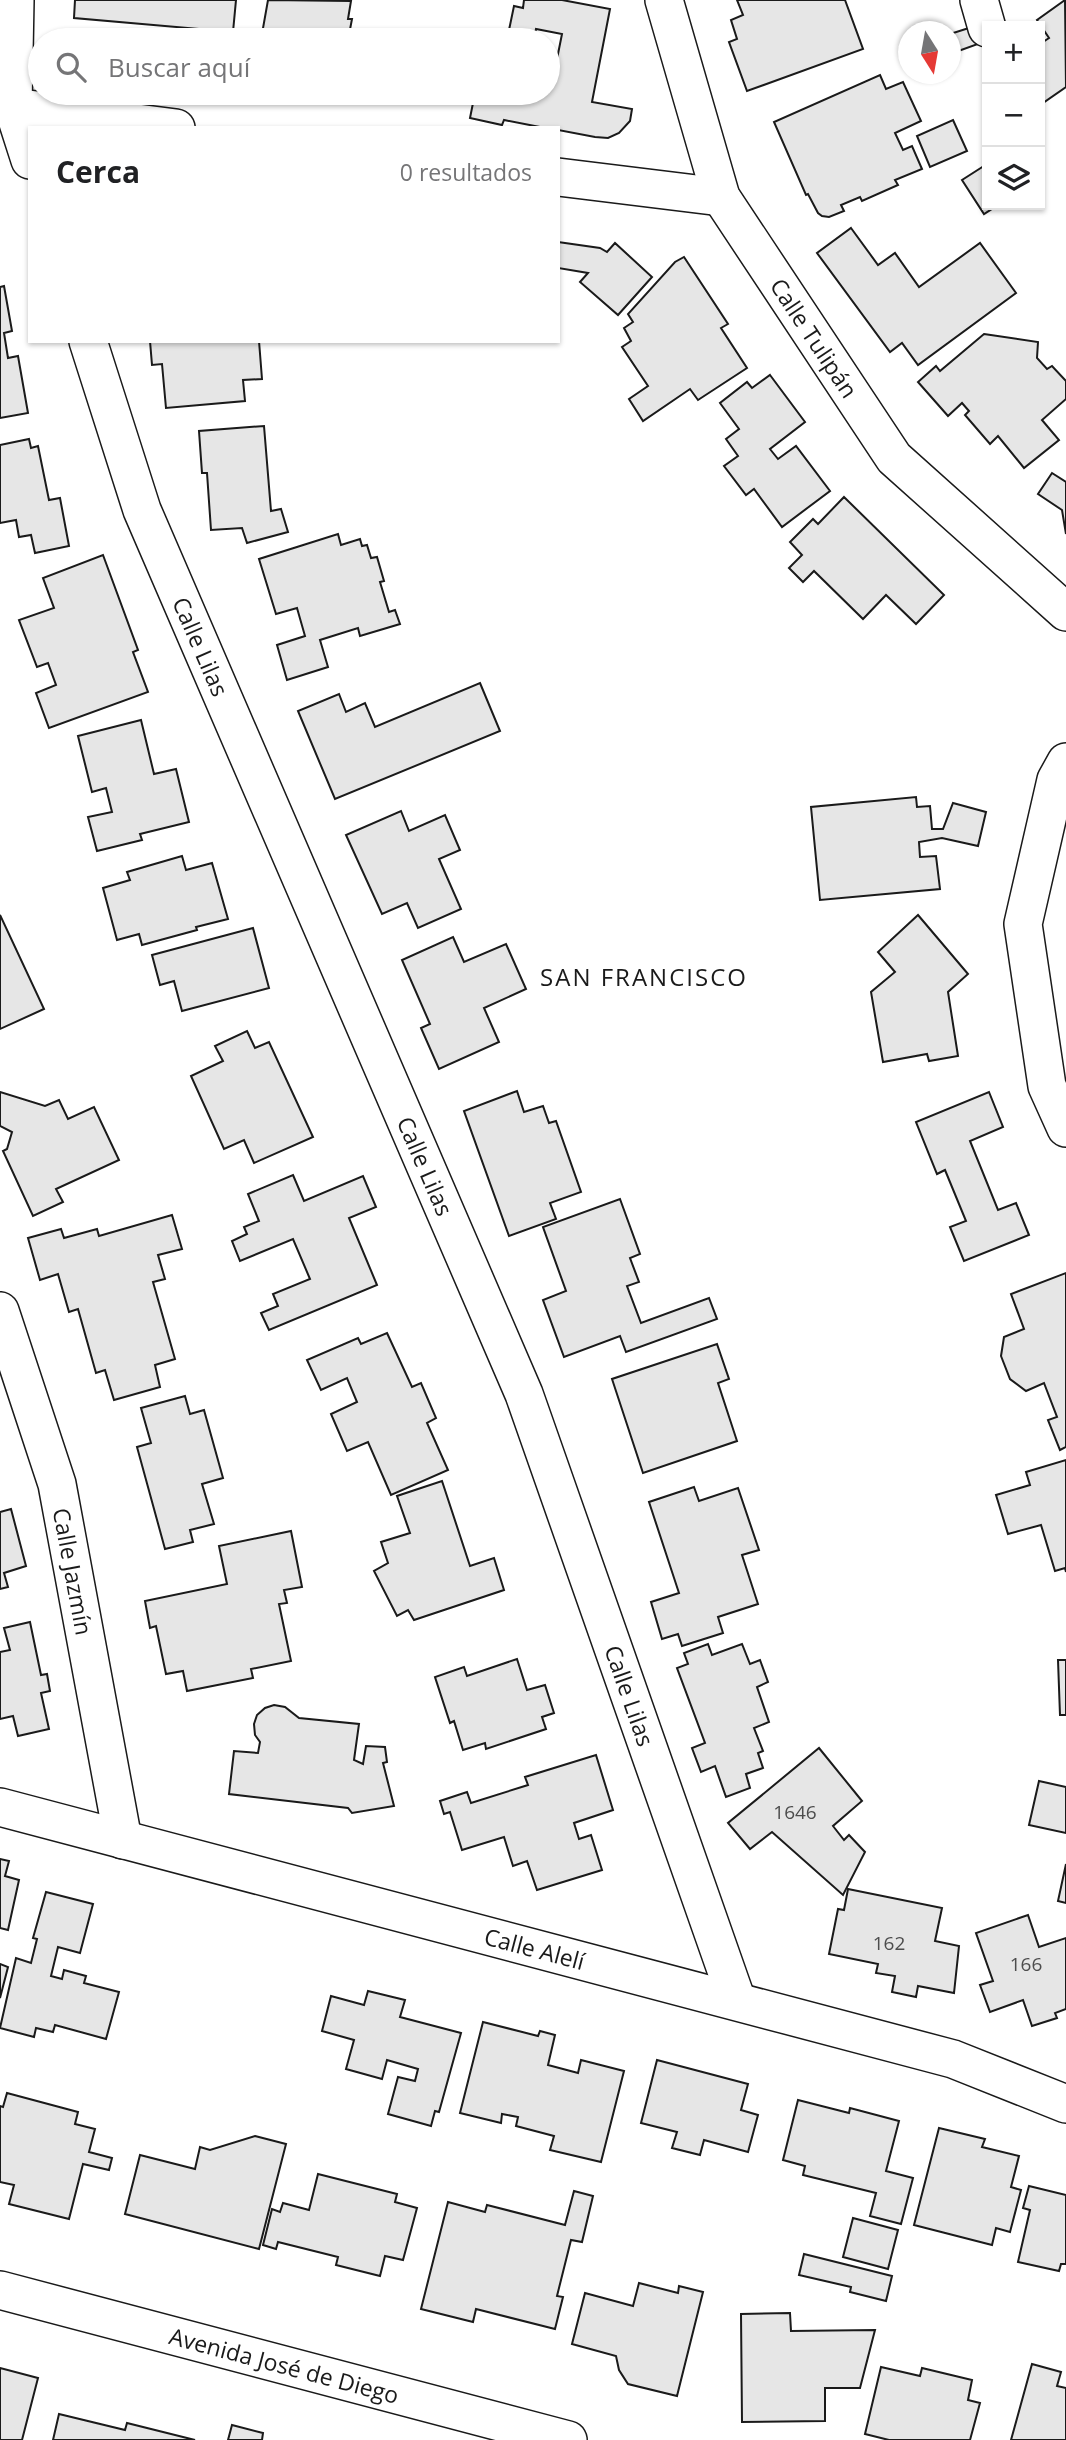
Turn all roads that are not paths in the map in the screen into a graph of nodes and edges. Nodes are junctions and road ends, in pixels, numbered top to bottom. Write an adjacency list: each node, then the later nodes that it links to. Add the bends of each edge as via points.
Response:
1 (15, 0): 5 (street)
2 (664, 0): 9 (street, Calle Tulipán)
3 (979, 0): 4 (street)
4 (985, 21)
5 (6, 108): 6 (street); 7 (street)
6 (159, 126)
7 (28, 156)
8 (560, 177): 9 (street)
9 (720, 197): 11 (street, Calle Tulipán, via 894,458)
10 (89, 343): 17 (street, Calle Lilas, via 142,510 524,1394)
11 (1066, 612)
12 (1066, 762): 13 (street, via 1056,780 1023,924 1047,1086)
13 (1066, 1128)
14 (0, 1311): 16 (street, Calle Jazmín, via 57,1484)
15 (0, 1807): 16 (street, Calle Alelí)
16 (123, 1840): 17 (street, Calle Alelí)
17 (737, 2001): 18 (street, Calle Alelí, via 953,2059)
18 (1066, 2104)
19 (0, 2290): 20 (street, Avenida José de Diego)
20 (568, 2440)

